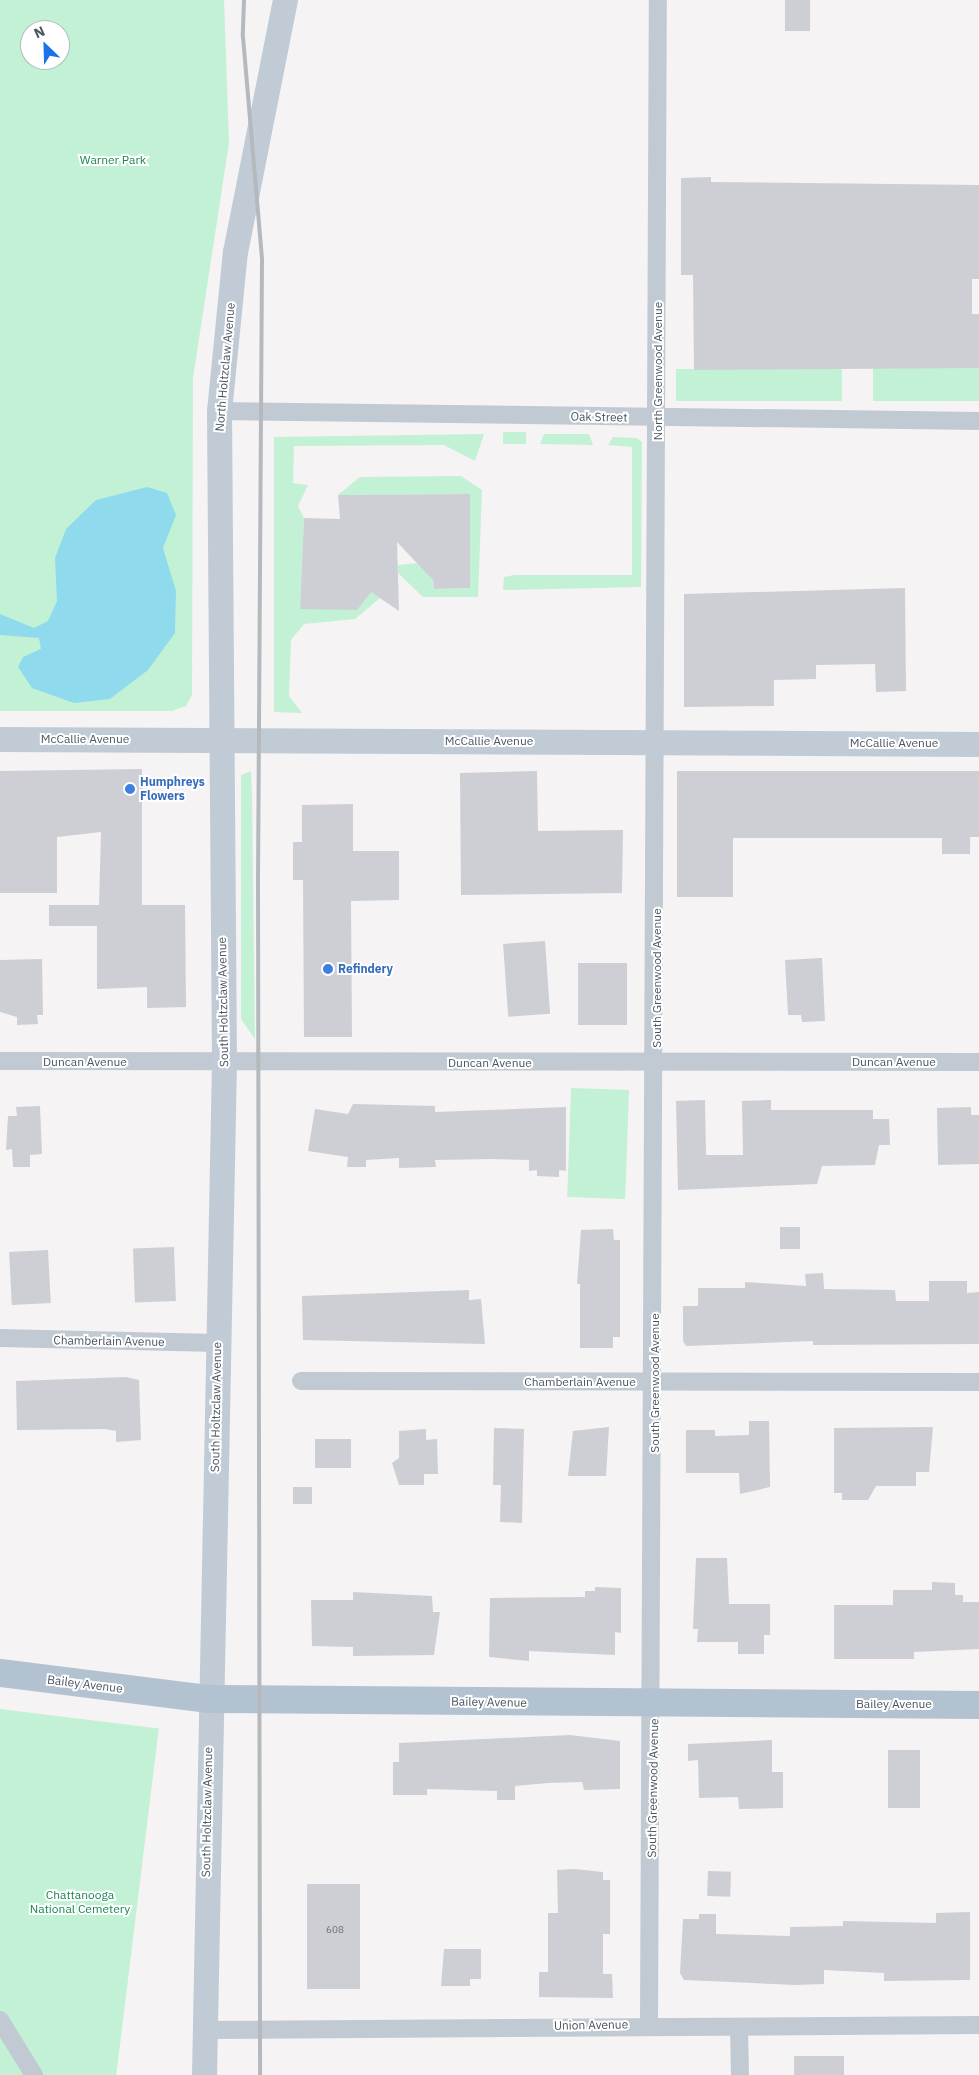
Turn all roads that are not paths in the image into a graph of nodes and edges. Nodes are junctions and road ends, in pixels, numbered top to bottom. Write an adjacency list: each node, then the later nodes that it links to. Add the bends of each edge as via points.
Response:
1 (285, 0): 3 (main road, North Holtzclaw Avenue, via 235,252)
2 (658, 0): 4 (street, North Greenwood Avenue)
3 (219, 411): 4 (street, Oak Street); 7 (main road, North Holtzclaw Avenue)
4 (659, 418): 5 (street, Oak Street); 8 (street, North Greenwood Avenue)
5 (979, 421)
6 (0, 739): 7 (main road, McCallie Avenue)
7 (218, 739): 8 (main road, McCallie Avenue); 11 (main road, South Holtzclaw Avenue)
8 (658, 742): 9 (main road, McCallie Avenue); 13 (street, South Greenwood Avenue)
9 (979, 744)
10 (0, 1061): 11 (street, Duncan Avenue)
11 (224, 1062): 13 (street, Duncan Avenue); 15 (main road, South Holtzclaw Avenue)
12 (979, 1062): 13 (street, Duncan Avenue)
13 (656, 1064): 17 (street, South Greenwood Avenue)
14 (0, 1338): 15 (street, Chamberlain Avenue)
15 (217, 1343): 20 (main road, South Holtzclaw Avenue)
16 (301, 1381): 17 (street, Chamberlain Avenue)
17 (655, 1382): 18 (street, Chamberlain Avenue); 21 (street, South Greenwood Avenue)
18 (979, 1382)
19 (0, 1673): 20 (main road, Bailey Avenue)
20 (209, 1699): 21 (main road, Bailey Avenue); 27 (main road, South Holtzclaw Avenue)
21 (654, 1704): 22 (main road, Bailey Avenue); 24 (street, South Greenwood Avenue)
22 (979, 1705)
23 (0, 2020): 28 (street)
24 (649, 2024): 26 (street, Union Avenue); 27 (street, Union Avenue)
25 (979, 2024): 26 (street, Union Avenue)
26 (740, 2027): 30 (street)
27 (203, 2030): 29 (main road, South Holtzclaw Avenue)
28 (34, 2075)
29 (204, 2075)
30 (740, 2075)

